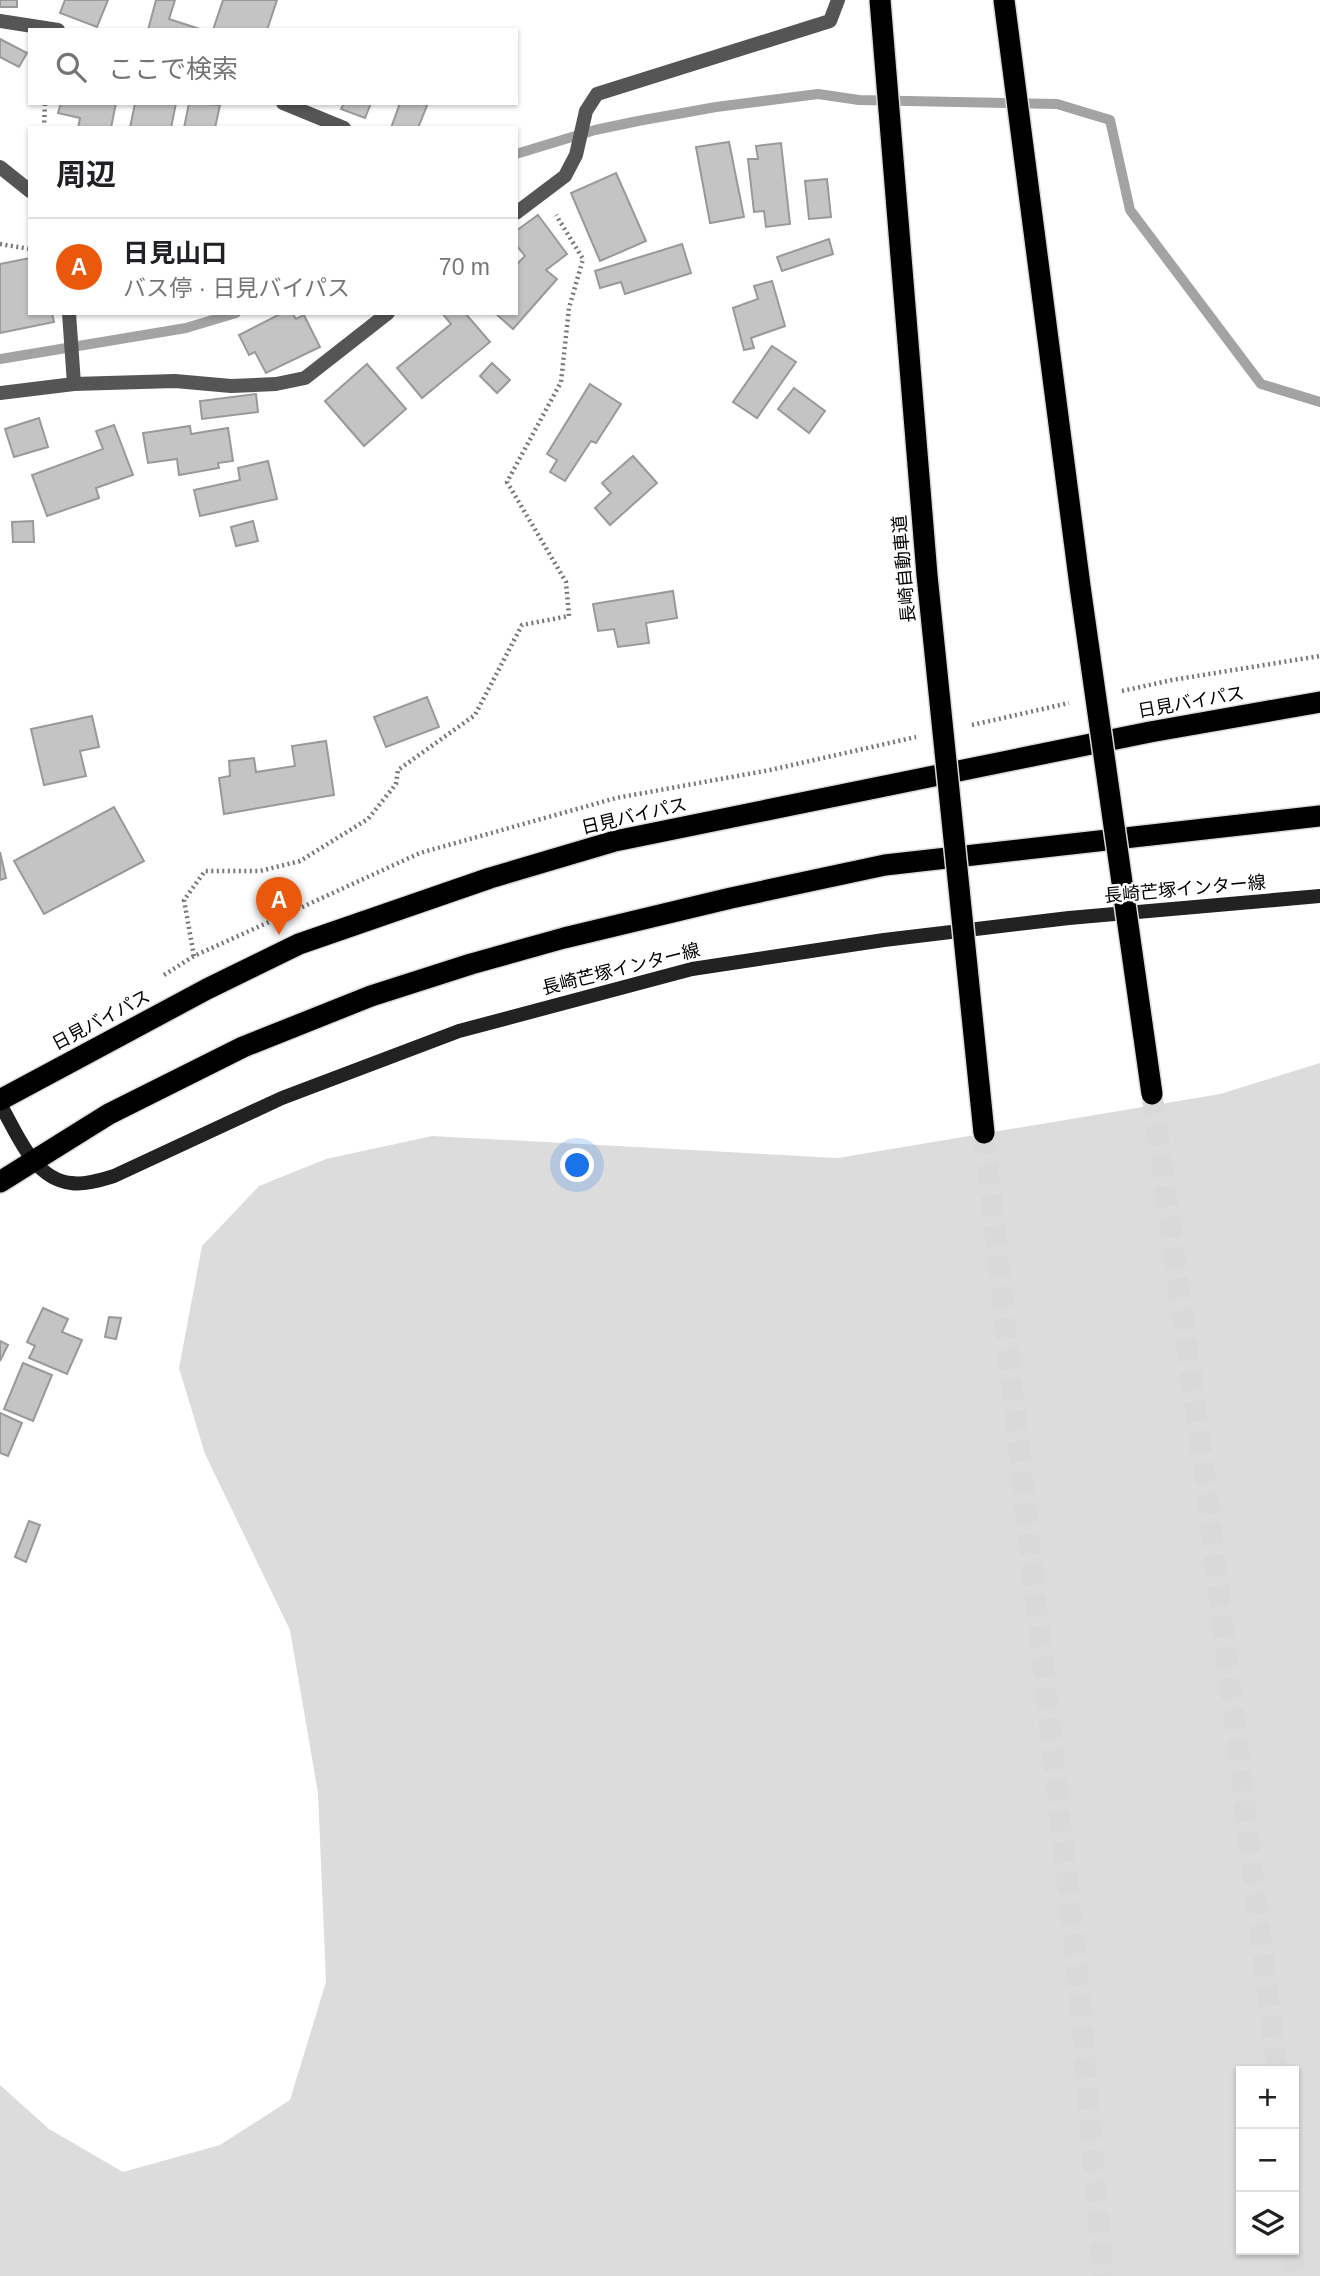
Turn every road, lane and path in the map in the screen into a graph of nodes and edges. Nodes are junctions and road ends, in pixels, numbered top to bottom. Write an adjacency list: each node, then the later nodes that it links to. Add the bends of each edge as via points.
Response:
1 (838, 0): 12 (street, via 830,21 597,94 586,111 576,155 565,176)
2 (880, 0): 26 (highway, 長崎自動車道, bridge, via 927,575)
3 (1004, 0): 24 (highway, bridge)
4 (0, 21): 5 (street)
5 (45, 28)
6 (45, 105): 8 (path)
7 (288, 105): 9 (street)
8 (44, 126)
9 (339, 126)
10 (0, 167): 11 (street)
11 (28, 189)
12 (542, 193): 13 (street); 23 (path, via 583,259 569,308 561,382 507,482 566,582 569,616 522,625 475,715 398,770 396,784 368,819 300,861 260,871 205,871 184,900)
13 (518, 211)
14 (0, 244): 15 (path)
15 (28, 249)
16 (385, 315): 18 (street, via 305,377 286,382)
17 (69, 317): 18 (street)
18 (74, 384): 19 (street)
19 (0, 393)
20 (1320, 702): 25 (highway, 日見バイパス, via 1137,734 615,841 491,878 299,944)
21 (1320, 816): 27 (highway, via 885,865 564,938 372,996 243,1047 108,1114)
22 (1320, 896): 27 (main road, 長崎芒塚インター線, via 1069,918 692,969 459,1031 282,1098 114,1177 71,1183 52,1177)
23 (194, 956)
24 (1152, 1094)
25 (0, 1102): 27 (main road, 長崎芒塚インター線)
26 (984, 1133)
27 (33, 1160): 28 (highway)
28 (0, 1182)

